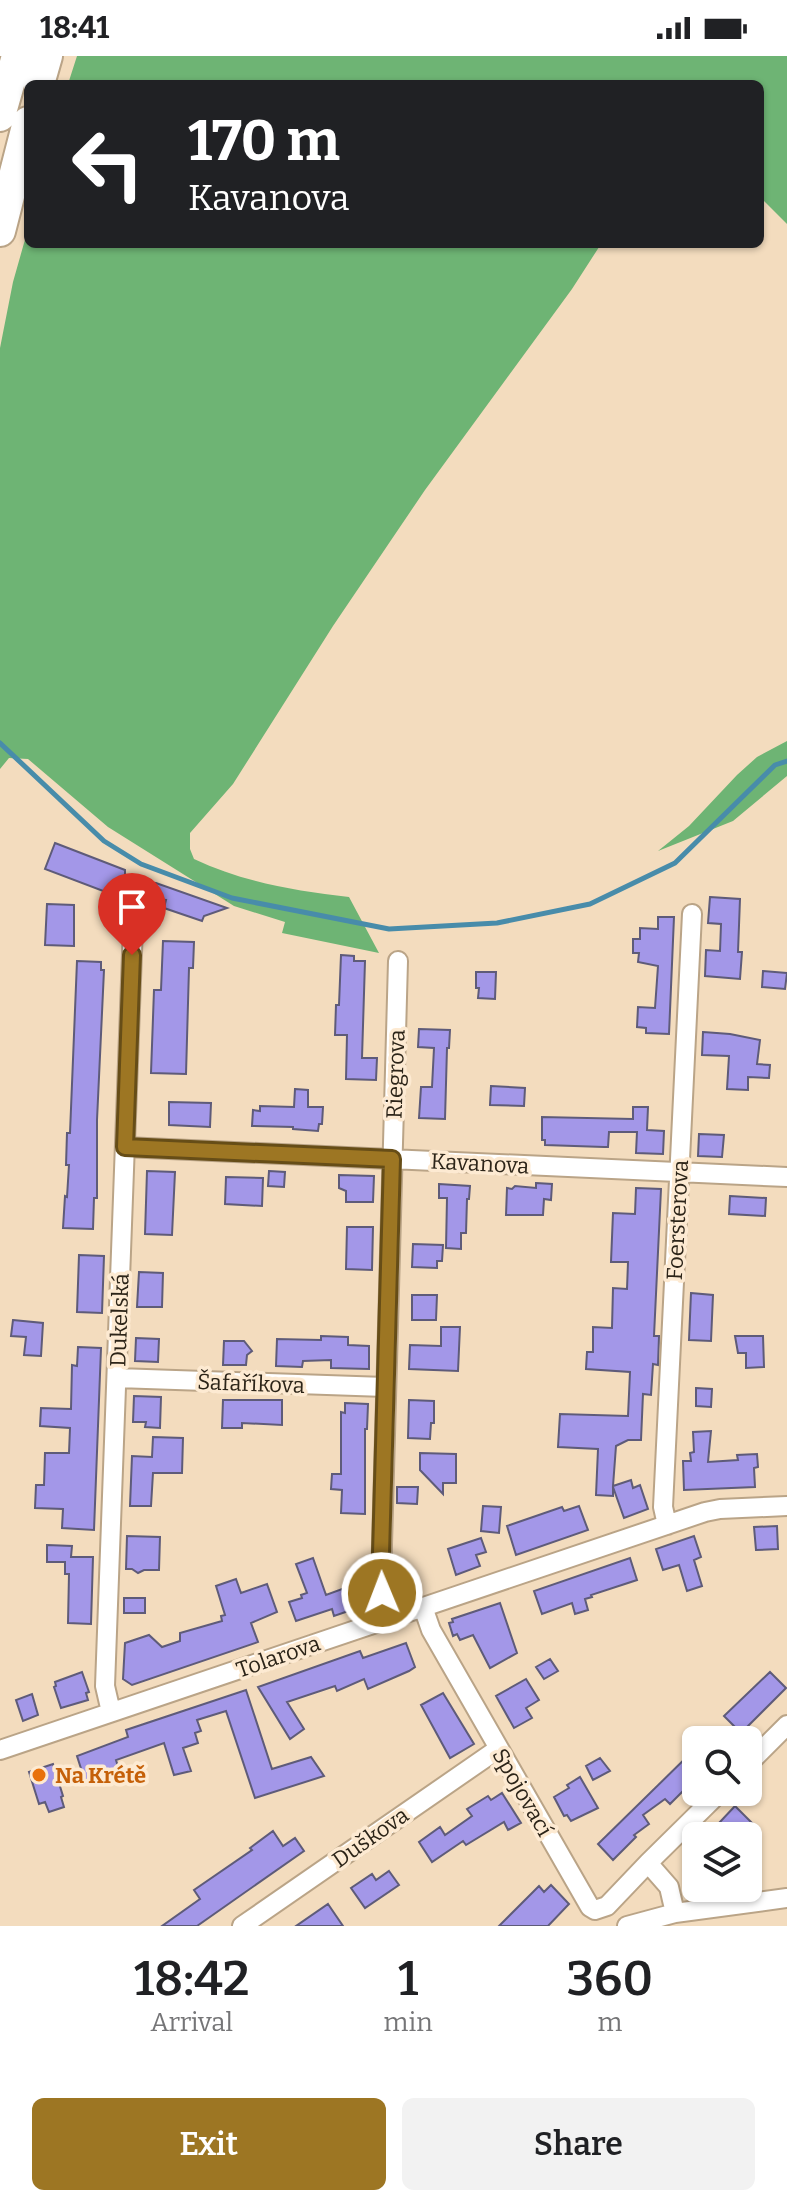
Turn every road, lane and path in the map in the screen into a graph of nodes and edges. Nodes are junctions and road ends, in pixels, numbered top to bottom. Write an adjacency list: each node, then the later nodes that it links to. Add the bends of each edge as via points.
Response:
1 (17, 56): 4 (main road)
2 (47, 56): 3 (main road)
3 (40, 80)
4 (0, 116)
5 (24, 138): 6 (main road)
6 (0, 231)
7 (692, 914): 12 (street, Foersterova)
8 (133, 926): 10 (street, Dukelská)
9 (398, 961): 11 (street, Riegrova)
10 (125, 1147): 11 (street, Kavanova); 14 (street, Dukelská)
11 (392, 1159): 12 (street, Kavanova); 15 (street, Riegrova)
12 (679, 1172): 13 (street, Kavanova); 17 (street, Foersterova, via 663,1507)
13 (787, 1177)
14 (117, 1378): 15 (street, Šafaříkova); 20 (street, Dukelská, via 105,1686)
15 (385, 1387): 19 (street, Riegrova, via 381,1581)
16 (787, 1506): 17 (street, Tolarova, via 720,1509)
17 (667, 1525): 18 (street, Tolarova)
18 (423, 1607): 19 (street, Tolarova); 22 (street, Spojovací)
19 (390, 1617): 20 (street, Tolarova)
20 (111, 1712): 23 (street, Tolarova)
21 (787, 1725): 24 (street)
22 (498, 1749): 26 (street, Spojovací, via 590,1907 607,1906); 29 (street, Duškova)
23 (0, 1750)
24 (762, 1750)
25 (706, 1806): 26 (street)
26 (648, 1863): 28 (street, via 669,1887)
27 (787, 1898): 28 (street)
28 (675, 1913): 30 (street)
29 (242, 1926)
30 (627, 1926)

